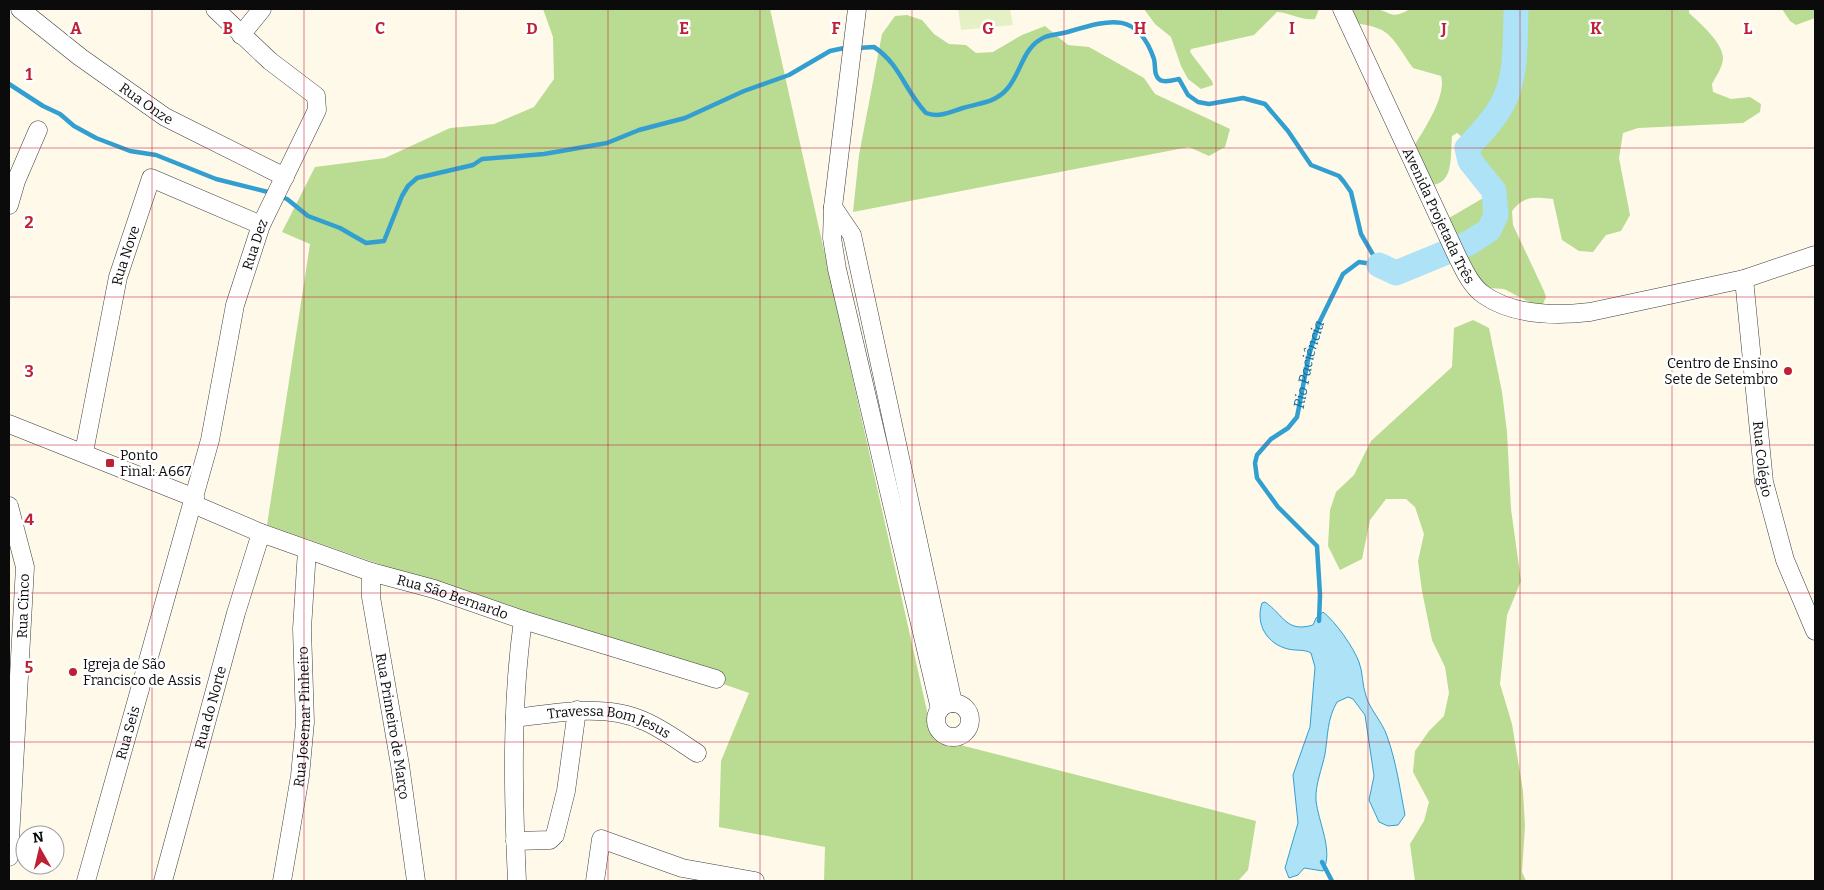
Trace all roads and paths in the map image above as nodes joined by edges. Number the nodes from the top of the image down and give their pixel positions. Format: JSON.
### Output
{"nodes":[{"id":1,"x":20,"y":9,"type":"edge"},
{"id":2,"x":214,"y":9,"type":"edge"},
{"id":3,"x":262,"y":9,"type":"edge"},
{"id":4,"x":857,"y":9,"type":"edge"},
{"id":5,"x":866,"y":9,"type":"edge"},
{"id":6,"x":1342,"y":9,"type":"edge"},
{"id":7,"x":854,"y":31,"type":"junction"},
{"id":8,"x":241,"y":35,"type":"junction"},
{"id":9,"x":38,"y":130,"type":"dead end"},
{"id":10,"x":282,"y":182,"type":"junction"},
{"id":11,"x":9,"y":204,"type":"edge"},
{"id":12,"x":262,"y":225,"type":"junction"},
{"id":13,"x":1815,"y":255,"type":"edge"},
{"id":14,"x":1744,"y":279,"type":"junction"},
{"id":15,"x":9,"y":424,"type":"edge"},
{"id":16,"x":84,"y":452,"type":"junction"},
{"id":17,"x":194,"y":501,"type":"junction"},
{"id":18,"x":9,"y":506,"type":"edge"},
{"id":19,"x":261,"y":533,"type":"junction"},
{"id":20,"x":307,"y":550,"type":"junction"},
{"id":21,"x":371,"y":572,"type":"junction"},
{"id":22,"x":523,"y":620,"type":"junction"},
{"id":23,"x":1815,"y":631,"type":"edge"},
{"id":24,"x":716,"y":680,"type":"dead end"},
{"id":25,"x":946,"y":706,"type":"dead end"},
{"id":26,"x":577,"y":710,"type":"junction"},
{"id":27,"x":515,"y":718,"type":"junction"},
{"id":28,"x":697,"y":753,"type":"dead end"},
{"id":29,"x":515,"y":841,"type":"junction"},
{"id":30,"x":9,"y":858,"type":"edge"},
{"id":31,"x":86,"y":881,"type":"edge"},
{"id":32,"x":162,"y":881,"type":"edge"},
{"id":33,"x":282,"y":881,"type":"edge"},
{"id":34,"x":416,"y":881,"type":"edge"},
{"id":35,"x":517,"y":881,"type":"edge"},
{"id":36,"x":595,"y":881,"type":"edge"},
{"id":37,"x":755,"y":881,"type":"edge"}],
"edges":[{"from":1,"to":10,"type":"street","name":"Rua Onze"},
{"from":2,"to":8,"type":"street","name":"Rua Dez"},
{"from":3,"to":8,"type":"street"},
{"from":4,"to":7,"type":"street"},
{"from":5,"to":7,"type":"street"},
{"from":6,"to":14,"type":"street","name":"Avenida Projetada Três"},
{"from":7,"to":25,"type":"street"},
{"from":8,"to":10,"type":"street","name":"Rua Dez"},
{"from":9,"to":11,"type":"street"},
{"from":10,"to":12,"type":"street","name":"Rua Dez"},
{"from":12,"to":16,"type":"street","name":"Rua Nove"},
{"from":12,"to":17,"type":"street","name":"Rua Dez"},
{"from":13,"to":14,"type":"street","name":"Avenida Projetada Três"},
{"from":14,"to":23,"type":"street","name":"Rua Colégio"},
{"from":15,"to":16,"type":"street","name":"Rua São Bernardo"},
{"from":16,"to":17,"type":"street","name":"Rua São Bernardo"},
{"from":17,"to":19,"type":"street","name":"Rua São Bernardo"},
{"from":17,"to":31,"type":"street","name":"Rua Seis"},
{"from":18,"to":30,"type":"street","name":"Rua Cinco"},
{"from":19,"to":20,"type":"street","name":"Rua São Bernardo"},
{"from":19,"to":32,"type":"street","name":"Rua do Norte"},
{"from":20,"to":21,"type":"street","name":"Rua São Bernardo"},
{"from":20,"to":33,"type":"street","name":"Rua Josemar Pinheiro"},
{"from":21,"to":22,"type":"street","name":"Rua São Bernardo"},
{"from":21,"to":34,"type":"street","name":"Rua Primeiro de Março"},
{"from":22,"to":24,"type":"street","name":"Rua São Bernardo"},
{"from":22,"to":27,"type":"street"},
{"from":26,"to":27,"type":"street","name":"Travessa Bom Jesus"},
{"from":26,"to":28,"type":"street","name":"Travessa Bom Jesus"},
{"from":26,"to":29,"type":"street"},
{"from":27,"to":29,"type":"street"},
{"from":29,"to":35,"type":"street"},
{"from":36,"to":37,"type":"street"}]}
